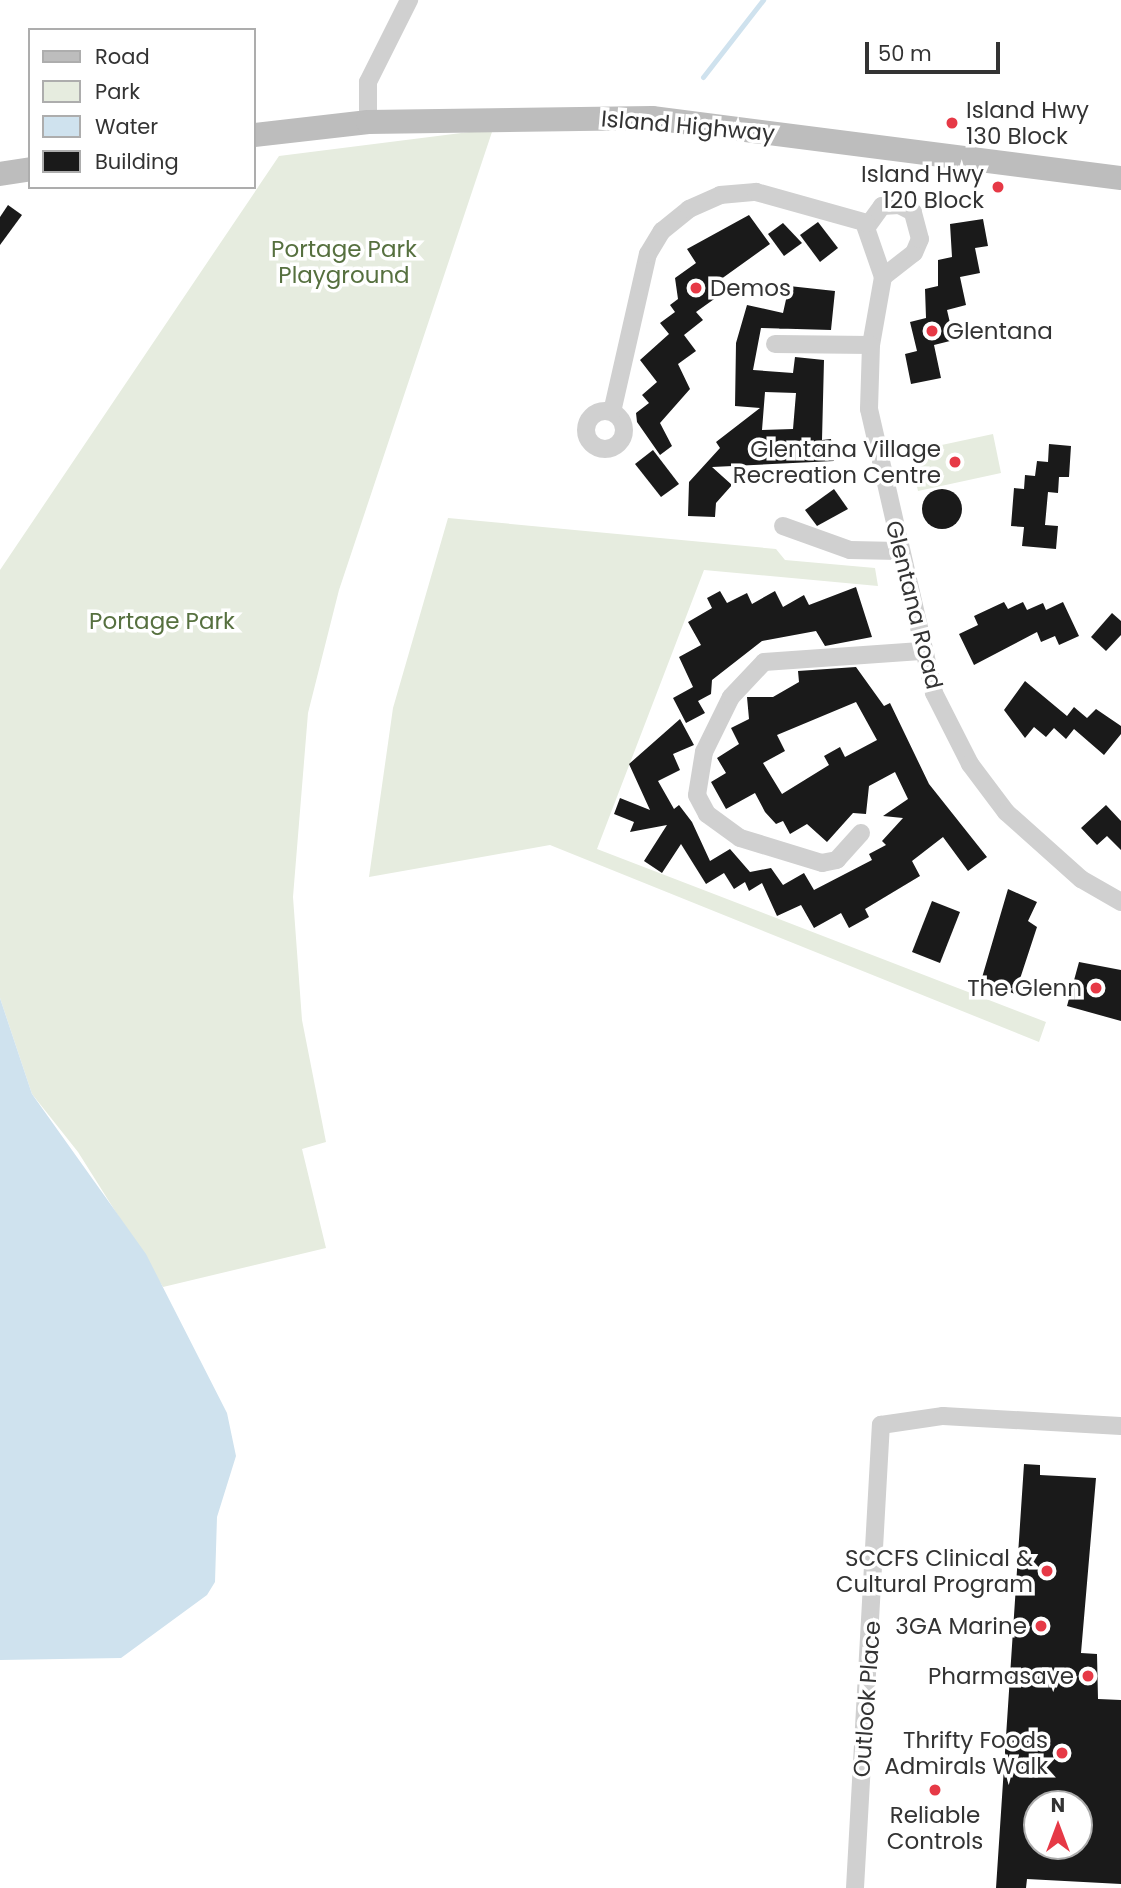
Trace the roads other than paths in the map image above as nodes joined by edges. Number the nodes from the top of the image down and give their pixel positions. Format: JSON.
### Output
{"nodes":[{"id":1,"x":409,"y":0,"type":"edge"},
{"id":2,"x":368,"y":122,"type":"junction"},
{"id":3,"x":256,"y":135,"type":"edge"},
{"id":4,"x":28,"y":169,"type":"edge"},
{"id":5,"x":0,"y":174,"type":"edge"},
{"id":6,"x":1121,"y":178,"type":"edge"},
{"id":7,"x":867,"y":223,"type":"junction"},
{"id":8,"x":883,"y":277,"type":"junction"},
{"id":9,"x":775,"y":344,"type":"dead end"},
{"id":10,"x":871,"y":345,"type":"junction"},
{"id":11,"x":612,"y":412,"type":"dead end"},
{"id":12,"x":782,"y":526,"type":"dead end"},
{"id":13,"x":899,"y":551,"type":"junction"},
{"id":14,"x":921,"y":651,"type":"junction"},
{"id":15,"x":861,"y":833,"type":"dead end"},
{"id":16,"x":1121,"y":902,"type":"edge"},
{"id":17,"x":1121,"y":1426,"type":"edge"},
{"id":18,"x":855,"y":1888,"type":"edge"}],
"edges":[{"from":1,"to":2,"type":"street"},
{"from":2,"to":3,"type":"main road","name":"Island Highway"},
{"from":2,"to":6,"type":"main road","name":"Island Highway"},
{"from":4,"to":5,"type":"main road"},
{"from":7,"to":8,"type":"street"},
{"from":7,"to":8,"type":"street"},
{"from":7,"to":11,"type":"street"},
{"from":8,"to":10,"type":"street","name":"Glentana Road"},
{"from":9,"to":10,"type":"street"},
{"from":10,"to":13,"type":"street","name":"Glentana Road"},
{"from":12,"to":13,"type":"street"},
{"from":13,"to":14,"type":"street","name":"Glentana Road"},
{"from":14,"to":15,"type":"street"},
{"from":14,"to":16,"type":"street","name":"Glentana Road"},
{"from":17,"to":18,"type":"street","name":"Outlook Place"}]}
